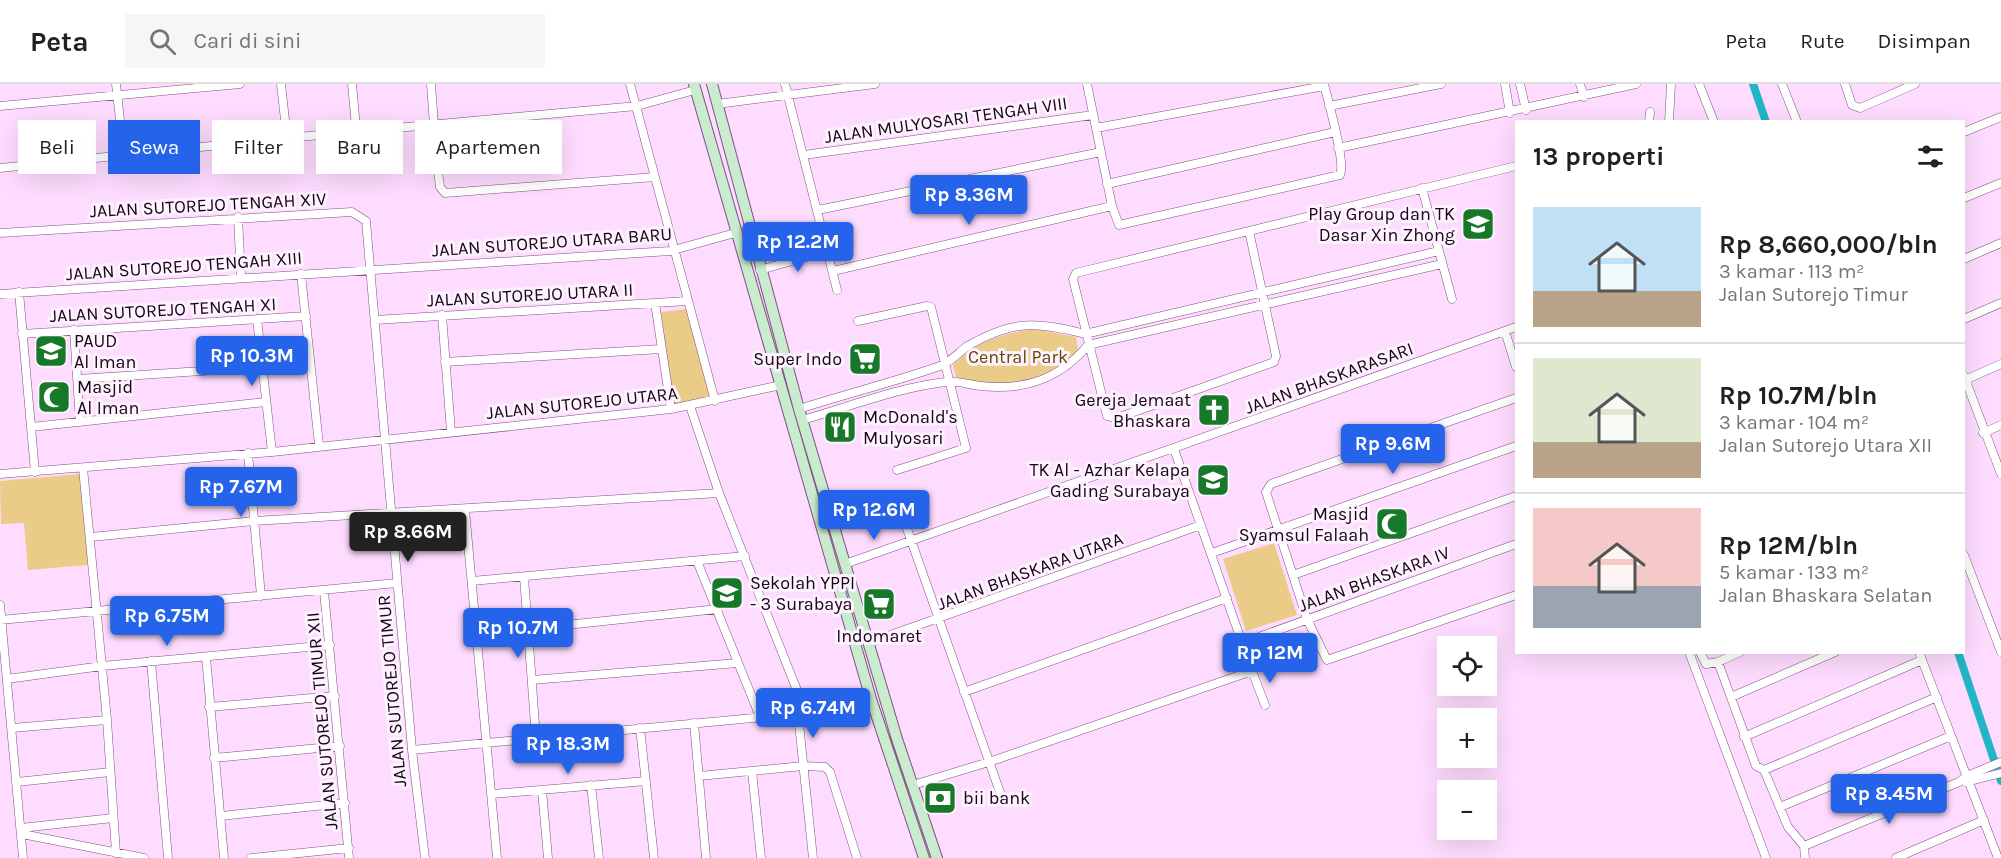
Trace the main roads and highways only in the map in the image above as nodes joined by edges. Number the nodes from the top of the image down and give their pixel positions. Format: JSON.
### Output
{"nodes":[{"id":1,"x":712,"y":84,"type":"edge"},
{"id":2,"x":694,"y":87,"type":"edge"},
{"id":3,"x":754,"y":248,"type":"junction"},
{"id":4,"x":741,"y":252,"type":"junction"},
{"id":5,"x":859,"y":613,"type":"junction"},
{"id":6,"x":847,"y":617,"type":"junction"},
{"id":7,"x":926,"y":826,"type":"junction"},
{"id":8,"x":915,"y":830,"type":"junction"},
{"id":9,"x":932,"y":844,"type":"junction"},
{"id":10,"x":922,"y":853,"type":"edge"},
{"id":11,"x":937,"y":858,"type":"edge"}],
"edges":[{"from":1,"to":3,"type":"main road"},
{"from":2,"to":4,"type":"main road"},
{"from":3,"to":4,"type":"main road"},
{"from":3,"to":5,"type":"main road"},
{"from":4,"to":6,"type":"main road"},
{"from":5,"to":6,"type":"main road"},
{"from":5,"to":7,"type":"main road"},
{"from":6,"to":8,"type":"main road"},
{"from":7,"to":8,"type":"main road"},
{"from":7,"to":9,"type":"main road"},
{"from":8,"to":10,"type":"main road"},
{"from":9,"to":10,"type":"main road"},
{"from":9,"to":11,"type":"main road"}]}
